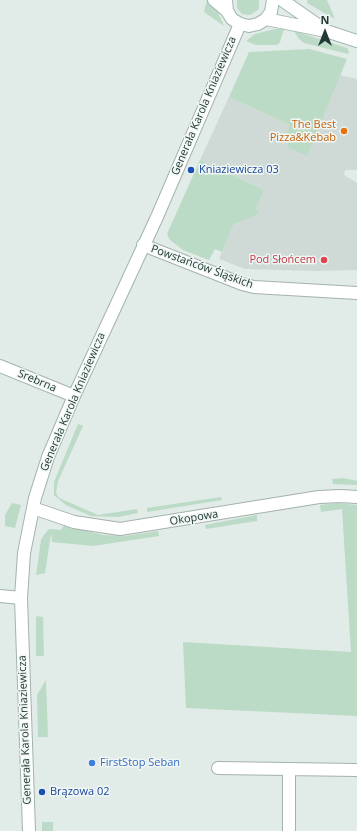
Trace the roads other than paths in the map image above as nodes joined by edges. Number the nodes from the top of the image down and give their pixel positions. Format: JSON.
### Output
{"nodes":[{"id":1,"x":214,"y":0,"type":"edge"},
{"id":2,"x":273,"y":0,"type":"edge"},
{"id":3,"x":282,"y":0,"type":"edge"},
{"id":4,"x":227,"y":6,"type":"edge"},
{"id":5,"x":266,"y":19,"type":"junction"},
{"id":6,"x":240,"y":24,"type":"junction"},
{"id":7,"x":326,"y":31,"type":"junction"},
{"id":8,"x":357,"y":42,"type":"edge"},
{"id":9,"x":143,"y":246,"type":"junction"},
{"id":10,"x":357,"y":293,"type":"edge"},
{"id":11,"x":0,"y":366,"type":"edge"},
{"id":12,"x":74,"y":396,"type":"junction"},
{"id":13,"x":357,"y":498,"type":"edge"},
{"id":14,"x":33,"y":508,"type":"junction"},
{"id":15,"x":0,"y":596,"type":"edge"},
{"id":16,"x":21,"y":598,"type":"junction"},
{"id":17,"x":218,"y":768,"type":"dead end"},
{"id":18,"x":289,"y":769,"type":"junction"},
{"id":19,"x":357,"y":770,"type":"edge"},
{"id":20,"x":29,"y":831,"type":"edge"},
{"id":21,"x":288,"y":831,"type":"edge"}],
"edges":[{"from":1,"to":4,"type":"street"},
{"from":2,"to":5,"type":"street"},
{"from":3,"to":7,"type":"street"},
{"from":4,"to":6,"type":"street"},
{"from":5,"to":6,"type":"street"},
{"from":5,"to":7,"type":"street"},
{"from":6,"to":9,"type":"street","name":"Generała Karola Kniaziewicza"},
{"from":7,"to":8,"type":"street"},
{"from":9,"to":10,"type":"street","name":"Powstańców Śląskich"},
{"from":9,"to":12,"type":"street","name":"Generała Karola Kniaziewicza"},
{"from":11,"to":12,"type":"street","name":"Srebrna"},
{"from":12,"to":14,"type":"street","name":"Generała Karola Kniaziewicza"},
{"from":13,"to":14,"type":"street","name":"Okopowa"},
{"from":14,"to":16,"type":"street","name":"Generała Karola Kniaziewicza"},
{"from":15,"to":16,"type":"street"},
{"from":16,"to":20,"type":"street","name":"Generała Karola Kniaziewicza"},
{"from":17,"to":18,"type":"street"},
{"from":18,"to":19,"type":"street"},
{"from":18,"to":21,"type":"street"}]}
